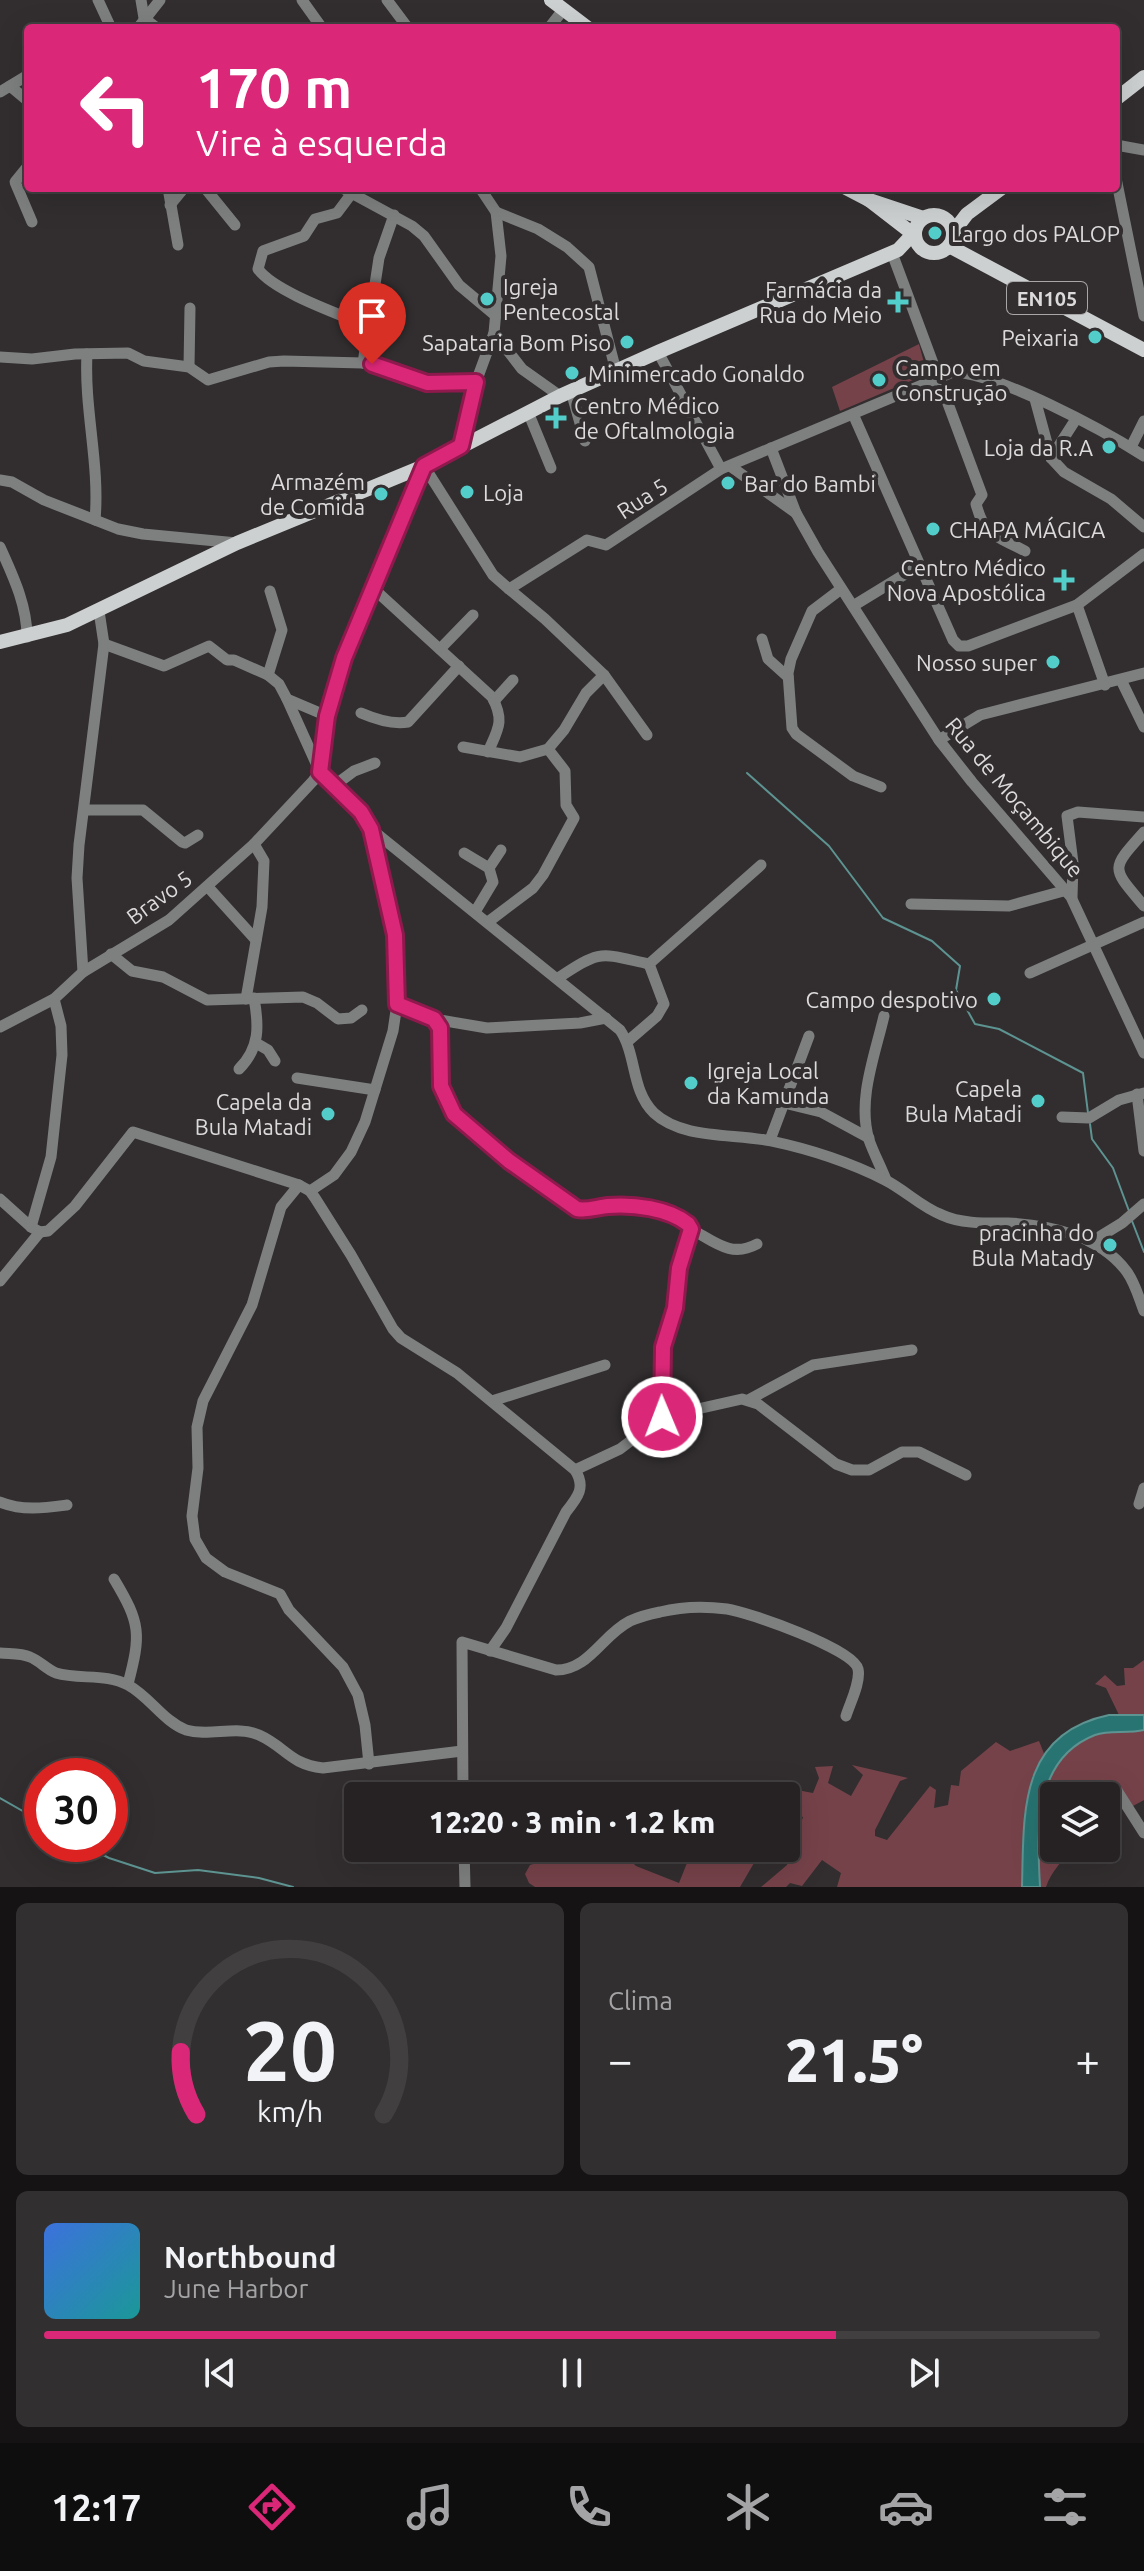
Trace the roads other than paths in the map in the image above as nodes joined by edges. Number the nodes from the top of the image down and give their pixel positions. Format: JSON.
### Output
{"nodes":[{"id":1,"x":98,"y":0,"type":"edge"},
{"id":2,"x":141,"y":0,"type":"edge"},
{"id":3,"x":160,"y":0,"type":"edge"},
{"id":4,"x":302,"y":0,"type":"edge"},
{"id":5,"x":387,"y":0,"type":"edge"},
{"id":6,"x":551,"y":0,"type":"edge"},
{"id":7,"x":563,"y":10,"type":"junction"},
{"id":8,"x":141,"y":23,"type":"edge"},
{"id":9,"x":109,"y":24,"type":"edge"},
{"id":10,"x":319,"y":24,"type":"edge"},
{"id":11,"x":405,"y":24,"type":"edge"},
{"id":12,"x":552,"y":24,"type":"edge"},
{"id":13,"x":582,"y":24,"type":"edge"},
{"id":14,"x":24,"y":77,"type":"edge"},
{"id":15,"x":1144,"y":77,"type":"edge"},
{"id":16,"x":5,"y":89,"type":"edge"},
{"id":17,"x":1120,"y":96,"type":"edge"},
{"id":18,"x":24,"y":99,"type":"edge"},
{"id":19,"x":1120,"y":146,"type":"edge"},
{"id":20,"x":1144,"y":150,"type":"edge"},
{"id":21,"x":24,"y":171,"type":"edge"},
{"id":22,"x":168,"y":192,"type":"edge"},
{"id":23,"x":181,"y":192,"type":"edge"},
{"id":24,"x":208,"y":192,"type":"edge"},
{"id":25,"x":346,"y":192,"type":"edge"},
{"id":26,"x":351,"y":192,"type":"edge"},
{"id":27,"x":483,"y":192,"type":"edge"},
{"id":28,"x":854,"y":192,"type":"edge"},
{"id":29,"x":997,"y":192,"type":"edge"},
{"id":30,"x":1119,"y":192,"type":"edge"},
{"id":31,"x":869,"y":200,"type":"junction"},
{"id":32,"x":170,"y":205,"type":"junction"},
{"id":33,"x":496,"y":212,"type":"junction"},
{"id":34,"x":967,"y":214,"type":"junction"},
{"id":35,"x":394,"y":215,"type":"junction"},
{"id":36,"x":941,"y":216,"type":"junction"},
{"id":37,"x":923,"y":218,"type":"junction"},
{"id":38,"x":32,"y":222,"type":"dead end"},
{"id":39,"x":901,"y":222,"type":"junction"},
{"id":40,"x":235,"y":225,"type":"dead end"},
{"id":41,"x":913,"y":234,"type":"junction"},
{"id":42,"x":952,"y":238,"type":"junction"},
{"id":43,"x":178,"y":245,"type":"dead end"},
{"id":44,"x":895,"y":251,"type":"junction"},
{"id":45,"x":928,"y":252,"type":"junction"},
{"id":46,"x":190,"y":308,"type":"dead end"},
{"id":47,"x":496,"y":316,"type":"junction"},
{"id":48,"x":1144,"y":316,"type":"edge"},
{"id":49,"x":370,"y":327,"type":"junction"},
{"id":50,"x":494,"y":333,"type":"junction"},
{"id":51,"x":1144,"y":339,"type":"edge"},
{"id":52,"x":1144,"y":350,"type":"edge"},
{"id":53,"x":658,"y":352,"type":"junction"},
{"id":54,"x":87,"y":354,"type":"junction"},
{"id":55,"x":0,"y":357,"type":"edge"},
{"id":56,"x":363,"y":363,"type":"junction"},
{"id":57,"x":189,"y":367,"type":"junction"},
{"id":58,"x":616,"y":371,"type":"junction"},
{"id":59,"x":939,"y":377,"type":"junction"},
{"id":60,"x":476,"y":382,"type":"junction"},
{"id":61,"x":565,"y":394,"type":"junction"},
{"id":62,"x":1035,"y":399,"type":"junction"},
{"id":63,"x":528,"y":412,"type":"junction"},
{"id":64,"x":853,"y":414,"type":"junction"},
{"id":65,"x":1076,"y":419,"type":"junction"},
{"id":66,"x":1144,"y":421,"type":"edge"},
{"id":67,"x":585,"y":441,"type":"dead end"},
{"id":68,"x":461,"y":446,"type":"junction"},
{"id":69,"x":1131,"y":447,"type":"junction"},
{"id":70,"x":771,"y":448,"type":"junction"},
{"id":71,"x":1144,"y":456,"type":"edge"},
{"id":72,"x":1051,"y":458,"type":"junction"},
{"id":73,"x":424,"y":466,"type":"junction"},
{"id":74,"x":551,"y":468,"type":"dead end"},
{"id":75,"x":725,"y":468,"type":"junction"},
{"id":76,"x":0,"y":480,"type":"edge"},
{"id":77,"x":796,"y":513,"type":"junction"},
{"id":78,"x":95,"y":520,"type":"junction"},
{"id":79,"x":1144,"y":527,"type":"edge"},
{"id":80,"x":237,"y":543,"type":"junction"},
{"id":81,"x":0,"y":547,"type":"edge"},
{"id":82,"x":1025,"y":551,"type":"dead end"},
{"id":83,"x":1144,"y":554,"type":"edge"},
{"id":84,"x":920,"y":565,"type":"junction"},
{"id":85,"x":374,"y":589,"type":"junction"},
{"id":86,"x":509,"y":589,"type":"junction"},
{"id":87,"x":841,"y":589,"type":"junction"},
{"id":88,"x":270,"y":591,"type":"dead end"},
{"id":89,"x":1077,"y":605,"type":"junction"},
{"id":90,"x":853,"y":606,"type":"junction"},
{"id":91,"x":99,"y":611,"type":"junction"},
{"id":92,"x":473,"y":615,"type":"dead end"},
{"id":93,"x":27,"y":637,"type":"junction"},
{"id":94,"x":762,"y":639,"type":"dead end"},
{"id":95,"x":0,"y":642,"type":"edge"},
{"id":96,"x":104,"y":644,"type":"junction"},
{"id":97,"x":440,"y":649,"type":"junction"},
{"id":98,"x":459,"y":666,"type":"junction"},
{"id":99,"x":1144,"y":673,"type":"edge"},
{"id":100,"x":268,"y":675,"type":"junction"},
{"id":101,"x":604,"y":675,"type":"junction"},
{"id":102,"x":788,"y":677,"type":"junction"},
{"id":103,"x":513,"y":680,"type":"dead end"},
{"id":104,"x":1121,"y":680,"type":"junction"},
{"id":105,"x":1105,"y":685,"type":"junction"},
{"id":106,"x":287,"y":699,"type":"junction"},
{"id":107,"x":494,"y":701,"type":"junction"},
{"id":108,"x":361,"y":713,"type":"dead end"},
{"id":109,"x":327,"y":716,"type":"junction"},
{"id":110,"x":1144,"y":727,"type":"edge"},
{"id":111,"x":647,"y":735,"type":"dead end"},
{"id":112,"x":939,"y":740,"type":"junction"},
{"id":113,"x":463,"y":747,"type":"dead end"},
{"id":114,"x":548,"y":749,"type":"junction"},
{"id":115,"x":488,"y":752,"type":"junction"},
{"id":116,"x":375,"y":763,"type":"dead end"},
{"id":117,"x":320,"y":772,"type":"junction"},
{"id":118,"x":335,"y":785,"type":"junction"},
{"id":119,"x":881,"y":787,"type":"dead end"},
{"id":120,"x":84,"y":810,"type":"junction"},
{"id":121,"x":1144,"y":817,"type":"edge"},
{"id":122,"x":371,"y":829,"type":"junction"},
{"id":123,"x":1144,"y":832,"type":"edge"},
{"id":124,"x":198,"y":835,"type":"dead end"},
{"id":125,"x":254,"y":844,"type":"junction"},
{"id":126,"x":501,"y":850,"type":"dead end"},
{"id":127,"x":464,"y":853,"type":"dead end"},
{"id":128,"x":761,"y":865,"type":"dead end"},
{"id":129,"x":489,"y":868,"type":"junction"},
{"id":130,"x":208,"y":887,"type":"junction"},
{"id":131,"x":1069,"y":894,"type":"junction"},
{"id":132,"x":911,"y":904,"type":"dead end"},
{"id":133,"x":1144,"y":906,"type":"edge"},
{"id":134,"x":475,"y":912,"type":"junction"},
{"id":135,"x":488,"y":922,"type":"junction"},
{"id":136,"x":1144,"y":922,"type":"edge"},
{"id":137,"x":256,"y":940,"type":"junction"},
{"id":138,"x":1094,"y":944,"type":"junction"},
{"id":139,"x":111,"y":954,"type":"junction"},
{"id":140,"x":649,"y":964,"type":"junction"},
{"id":141,"x":83,"y":972,"type":"junction"},
{"id":142,"x":1030,"y":973,"type":"dead end"},
{"id":143,"x":558,"y":978,"type":"junction"},
{"id":144,"x":54,"y":999,"type":"junction"},
{"id":145,"x":250,"y":999,"type":"junction"},
{"id":146,"x":397,"y":1004,"type":"junction"},
{"id":147,"x":362,"y":1010,"type":"dead end"},
{"id":148,"x":884,"y":1016,"type":"dead end"},
{"id":149,"x":606,"y":1018,"type":"junction"},
{"id":150,"x":434,"y":1019,"type":"junction"},
{"id":151,"x":0,"y":1027,"type":"edge"},
{"id":152,"x":809,"y":1036,"type":"dead end"},
{"id":153,"x":628,"y":1041,"type":"junction"},
{"id":154,"x":256,"y":1043,"type":"junction"},
{"id":155,"x":1144,"y":1053,"type":"edge"},
{"id":156,"x":275,"y":1061,"type":"dead end"},
{"id":157,"x":239,"y":1069,"type":"dead end"},
{"id":158,"x":297,"y":1078,"type":"dead end"},
{"id":159,"x":375,"y":1090,"type":"junction"},
{"id":160,"x":1140,"y":1093,"type":"edge"},
{"id":161,"x":784,"y":1103,"type":"junction"},
{"id":162,"x":1062,"y":1117,"type":"dead end"},
{"id":163,"x":869,"y":1138,"type":"junction"},
{"id":164,"x":770,"y":1140,"type":"junction"},
{"id":165,"x":1144,"y":1151,"type":"edge"},
{"id":166,"x":886,"y":1180,"type":"junction"},
{"id":167,"x":304,"y":1188,"type":"junction"},
{"id":168,"x":0,"y":1199,"type":"edge"},
{"id":169,"x":1144,"y":1204,"type":"edge"},
{"id":170,"x":35,"y":1229,"type":"junction"},
{"id":171,"x":691,"y":1229,"type":"junction"},
{"id":172,"x":1091,"y":1242,"type":"junction"},
{"id":173,"x":757,"y":1244,"type":"dead end"},
{"id":174,"x":0,"y":1281,"type":"edge"},
{"id":175,"x":1144,"y":1311,"type":"edge"},
{"id":176,"x":912,"y":1350,"type":"dead end"},
{"id":177,"x":605,"y":1365,"type":"dead end"},
{"id":178,"x":750,"y":1399,"type":"junction"},
{"id":179,"x":492,"y":1401,"type":"junction"},
{"id":180,"x":662,"y":1417,"type":"junction"},
{"id":181,"x":575,"y":1470,"type":"junction"},
{"id":182,"x":966,"y":1475,"type":"dead end"},
{"id":183,"x":1144,"y":1488,"type":"edge"},
{"id":184,"x":0,"y":1502,"type":"edge"},
{"id":185,"x":1139,"y":1504,"type":"dead end"},
{"id":186,"x":67,"y":1505,"type":"dead end"},
{"id":187,"x":114,"y":1579,"type":"dead end"},
{"id":188,"x":490,"y":1651,"type":"junction"},
{"id":189,"x":0,"y":1653,"type":"edge"},
{"id":190,"x":128,"y":1684,"type":"junction"},
{"id":191,"x":846,"y":1716,"type":"dead end"},
{"id":192,"x":462,"y":1751,"type":"junction"},
{"id":193,"x":369,"y":1764,"type":"junction"},
{"id":194,"x":463,"y":1782,"type":"edge"},
{"id":195,"x":1120,"y":1795,"type":"edge"},
{"id":196,"x":1144,"y":1833,"type":"edge"},
{"id":197,"x":464,"y":1862,"type":"edge"},
{"id":198,"x":465,"y":1887,"type":"edge"}],
"edges":[{"from":1,"to":9,"type":"street"},
{"from":2,"to":8,"type":"street"},
{"from":3,"to":8,"type":"street"},
{"from":4,"to":10,"type":"street"},
{"from":5,"to":11,"type":"street"},
{"from":6,"to":7,"type":"main road"},
{"from":7,"to":12,"type":"street"},
{"from":7,"to":13,"type":"main road"},
{"from":14,"to":16,"type":"street"},
{"from":15,"to":17,"type":"main road"},
{"from":16,"to":18,"type":"street"},
{"from":19,"to":20,"type":"street"},
{"from":21,"to":38,"type":"street"},
{"from":22,"to":32,"type":"street"},
{"from":23,"to":32,"type":"street"},
{"from":24,"to":40,"type":"street"},
{"from":25,"to":49,"type":"street"},
{"from":26,"to":35,"type":"street"},
{"from":27,"to":33,"type":"street"},
{"from":28,"to":31,"type":"main road"},
{"from":29,"to":34,"type":"main road"},
{"from":30,"to":48,"type":"street"},
{"from":31,"to":37,"type":"main road"},
{"from":31,"to":39,"type":"main road"},
{"from":32,"to":43,"type":"street"},
{"from":33,"to":47,"type":"street"},
{"from":33,"to":58,"type":"street"},
{"from":34,"to":36,"type":"main road"},
{"from":34,"to":42,"type":"main road"},
{"from":35,"to":47,"type":"street"},
{"from":35,"to":49,"type":"street"},
{"from":36,"to":37,"type":"main road"},
{"from":36,"to":42,"type":"main road","number":"EN105"},
{"from":37,"to":41,"type":"main road"},
{"from":39,"to":41,"type":"main road"},
{"from":39,"to":44,"type":"main road"},
{"from":41,"to":44,"type":"main road"},
{"from":41,"to":45,"type":"main road"},
{"from":42,"to":45,"type":"main road"},
{"from":42,"to":51,"type":"main road","number":"EN105"},
{"from":42,"to":52,"type":"main road","number":"EN105"},
{"from":44,"to":45,"type":"main road"},
{"from":44,"to":53,"type":"main road"},
{"from":44,"to":59,"type":"street"},
{"from":46,"to":57,"type":"street"},
{"from":47,"to":50,"type":"street"},
{"from":49,"to":56,"type":"street"},
{"from":50,"to":60,"type":"street"},
{"from":50,"to":61,"type":"street"},
{"from":53,"to":58,"type":"main road"},
{"from":53,"to":75,"type":"street"},
{"from":54,"to":55,"type":"street"},
{"from":54,"to":57,"type":"street"},
{"from":54,"to":78,"type":"street"},
{"from":56,"to":57,"type":"street"},
{"from":56,"to":60,"type":"street"},
{"from":58,"to":61,"type":"main road"},
{"from":59,"to":62,"type":"street","name":"Rua 5"},
{"from":59,"to":64,"type":"street","name":"Rua 5"},
{"from":59,"to":82,"type":"street"},
{"from":60,"to":68,"type":"street"},
{"from":61,"to":63,"type":"main road"},
{"from":61,"to":67,"type":"street"},
{"from":62,"to":65,"type":"street","name":"Rua 5"},
{"from":62,"to":72,"type":"street"},
{"from":63,"to":68,"type":"main road"},
{"from":63,"to":74,"type":"street"},
{"from":64,"to":70,"type":"street","name":"Rua 5"},
{"from":64,"to":84,"type":"street"},
{"from":65,"to":69,"type":"street","name":"Rua 5"},
{"from":65,"to":72,"type":"street"},
{"from":66,"to":69,"type":"street"},
{"from":68,"to":73,"type":"main road"},
{"from":69,"to":71,"type":"street","name":"Rua 5"},
{"from":70,"to":75,"type":"street","name":"Rua 5"},
{"from":70,"to":77,"type":"street","name":"Rua de Moçambique"},
{"from":72,"to":79,"type":"street"},
{"from":73,"to":80,"type":"main road"},
{"from":73,"to":85,"type":"street"},
{"from":73,"to":86,"type":"street"},
{"from":75,"to":77,"type":"street"},
{"from":75,"to":86,"type":"street","name":"Rua 5"},
{"from":76,"to":78,"type":"street"},
{"from":77,"to":87,"type":"street","name":"Rua de Moçambique"},
{"from":78,"to":80,"type":"street"},
{"from":80,"to":91,"type":"main road"},
{"from":81,"to":93,"type":"street"},
{"from":83,"to":89,"type":"street"},
{"from":84,"to":89,"type":"street"},
{"from":84,"to":90,"type":"street"},
{"from":85,"to":97,"type":"street"},
{"from":85,"to":109,"type":"street"},
{"from":86,"to":101,"type":"street"},
{"from":87,"to":90,"type":"street","name":"Rua de Moçambique"},
{"from":87,"to":102,"type":"street"},
{"from":88,"to":100,"type":"street"},
{"from":89,"to":105,"type":"street"},
{"from":90,"to":112,"type":"street","name":"Rua de Moçambique"},
{"from":91,"to":93,"type":"main road"},
{"from":91,"to":96,"type":"street"},
{"from":92,"to":97,"type":"street"},
{"from":93,"to":95,"type":"main road"},
{"from":94,"to":102,"type":"street"},
{"from":96,"to":100,"type":"street"},
{"from":96,"to":120,"type":"street"},
{"from":97,"to":98,"type":"street"},
{"from":98,"to":107,"type":"street"},
{"from":98,"to":108,"type":"street"},
{"from":99,"to":104,"type":"street"},
{"from":100,"to":106,"type":"street"},
{"from":101,"to":111,"type":"street"},
{"from":101,"to":114,"type":"street"},
{"from":102,"to":119,"type":"street"},
{"from":103,"to":107,"type":"street"},
{"from":104,"to":105,"type":"street"},
{"from":104,"to":110,"type":"street"},
{"from":105,"to":112,"type":"street"},
{"from":106,"to":109,"type":"street"},
{"from":106,"to":117,"type":"street"},
{"from":107,"to":115,"type":"street"},
{"from":109,"to":117,"type":"street"},
{"from":112,"to":131,"type":"street","name":"Rua de Moçambique"},
{"from":113,"to":115,"type":"street"},
{"from":114,"to":115,"type":"street"},
{"from":114,"to":135,"type":"street"},
{"from":116,"to":118,"type":"street"},
{"from":117,"to":118,"type":"street"},
{"from":117,"to":125,"type":"street","name":"Bravo 5"},
{"from":118,"to":122,"type":"street"},
{"from":120,"to":124,"type":"street"},
{"from":120,"to":141,"type":"street"},
{"from":121,"to":131,"type":"street"},
{"from":122,"to":134,"type":"street"},
{"from":122,"to":146,"type":"street"},
{"from":123,"to":133,"type":"street"},
{"from":125,"to":130,"type":"street","name":"Bravo 5"},
{"from":125,"to":137,"type":"street"},
{"from":126,"to":129,"type":"street"},
{"from":127,"to":129,"type":"street"},
{"from":128,"to":140,"type":"street"},
{"from":129,"to":134,"type":"street"},
{"from":130,"to":137,"type":"street"},
{"from":130,"to":139,"type":"street","name":"Bravo 5"},
{"from":131,"to":132,"type":"street"},
{"from":131,"to":138,"type":"street","name":"Rua de Moçambique"},
{"from":134,"to":135,"type":"street"},
{"from":135,"to":143,"type":"street"},
{"from":136,"to":138,"type":"street"},
{"from":137,"to":145,"type":"street"},
{"from":138,"to":142,"type":"street"},
{"from":138,"to":155,"type":"street","name":"Rua de Moçambique"},
{"from":139,"to":141,"type":"street","name":"Bravo 5"},
{"from":139,"to":145,"type":"street"},
{"from":140,"to":143,"type":"street"},
{"from":140,"to":153,"type":"street"},
{"from":141,"to":144,"type":"street","name":"Bravo 5"},
{"from":143,"to":149,"type":"street"},
{"from":144,"to":151,"type":"street","name":"Bravo 5"},
{"from":144,"to":170,"type":"street"},
{"from":145,"to":147,"type":"street"},
{"from":145,"to":154,"type":"street"},
{"from":146,"to":150,"type":"street"},
{"from":146,"to":159,"type":"street"},
{"from":148,"to":163,"type":"street"},
{"from":149,"to":150,"type":"street"},
{"from":149,"to":153,"type":"street"},
{"from":150,"to":171,"type":"street"},
{"from":152,"to":161,"type":"street"},
{"from":153,"to":164,"type":"street"},
{"from":154,"to":156,"type":"street"},
{"from":154,"to":157,"type":"street"},
{"from":158,"to":159,"type":"street"},
{"from":159,"to":167,"type":"street"},
{"from":160,"to":162,"type":"street"},
{"from":160,"to":165,"type":"street"},
{"from":161,"to":163,"type":"street"},
{"from":161,"to":164,"type":"street"},
{"from":163,"to":166,"type":"street"},
{"from":164,"to":166,"type":"street"},
{"from":166,"to":172,"type":"street"},
{"from":167,"to":170,"type":"street"},
{"from":167,"to":179,"type":"street"},
{"from":167,"to":193,"type":"street"},
{"from":168,"to":170,"type":"street"},
{"from":169,"to":172,"type":"street"},
{"from":170,"to":174,"type":"street"},
{"from":171,"to":173,"type":"street"},
{"from":171,"to":180,"type":"street"},
{"from":172,"to":175,"type":"street"},
{"from":176,"to":178,"type":"street"},
{"from":177,"to":179,"type":"street"},
{"from":178,"to":180,"type":"street"},
{"from":178,"to":182,"type":"street"},
{"from":179,"to":181,"type":"street"},
{"from":180,"to":181,"type":"street"},
{"from":181,"to":188,"type":"street"},
{"from":183,"to":185,"type":"street"},
{"from":184,"to":186,"type":"street"},
{"from":187,"to":190,"type":"street"},
{"from":188,"to":191,"type":"street"},
{"from":188,"to":192,"type":"street"},
{"from":189,"to":190,"type":"street"},
{"from":190,"to":193,"type":"street"},
{"from":192,"to":193,"type":"street"},
{"from":192,"to":194,"type":"street"},
{"from":195,"to":196,"type":"street"},
{"from":197,"to":198,"type":"street"}]}
